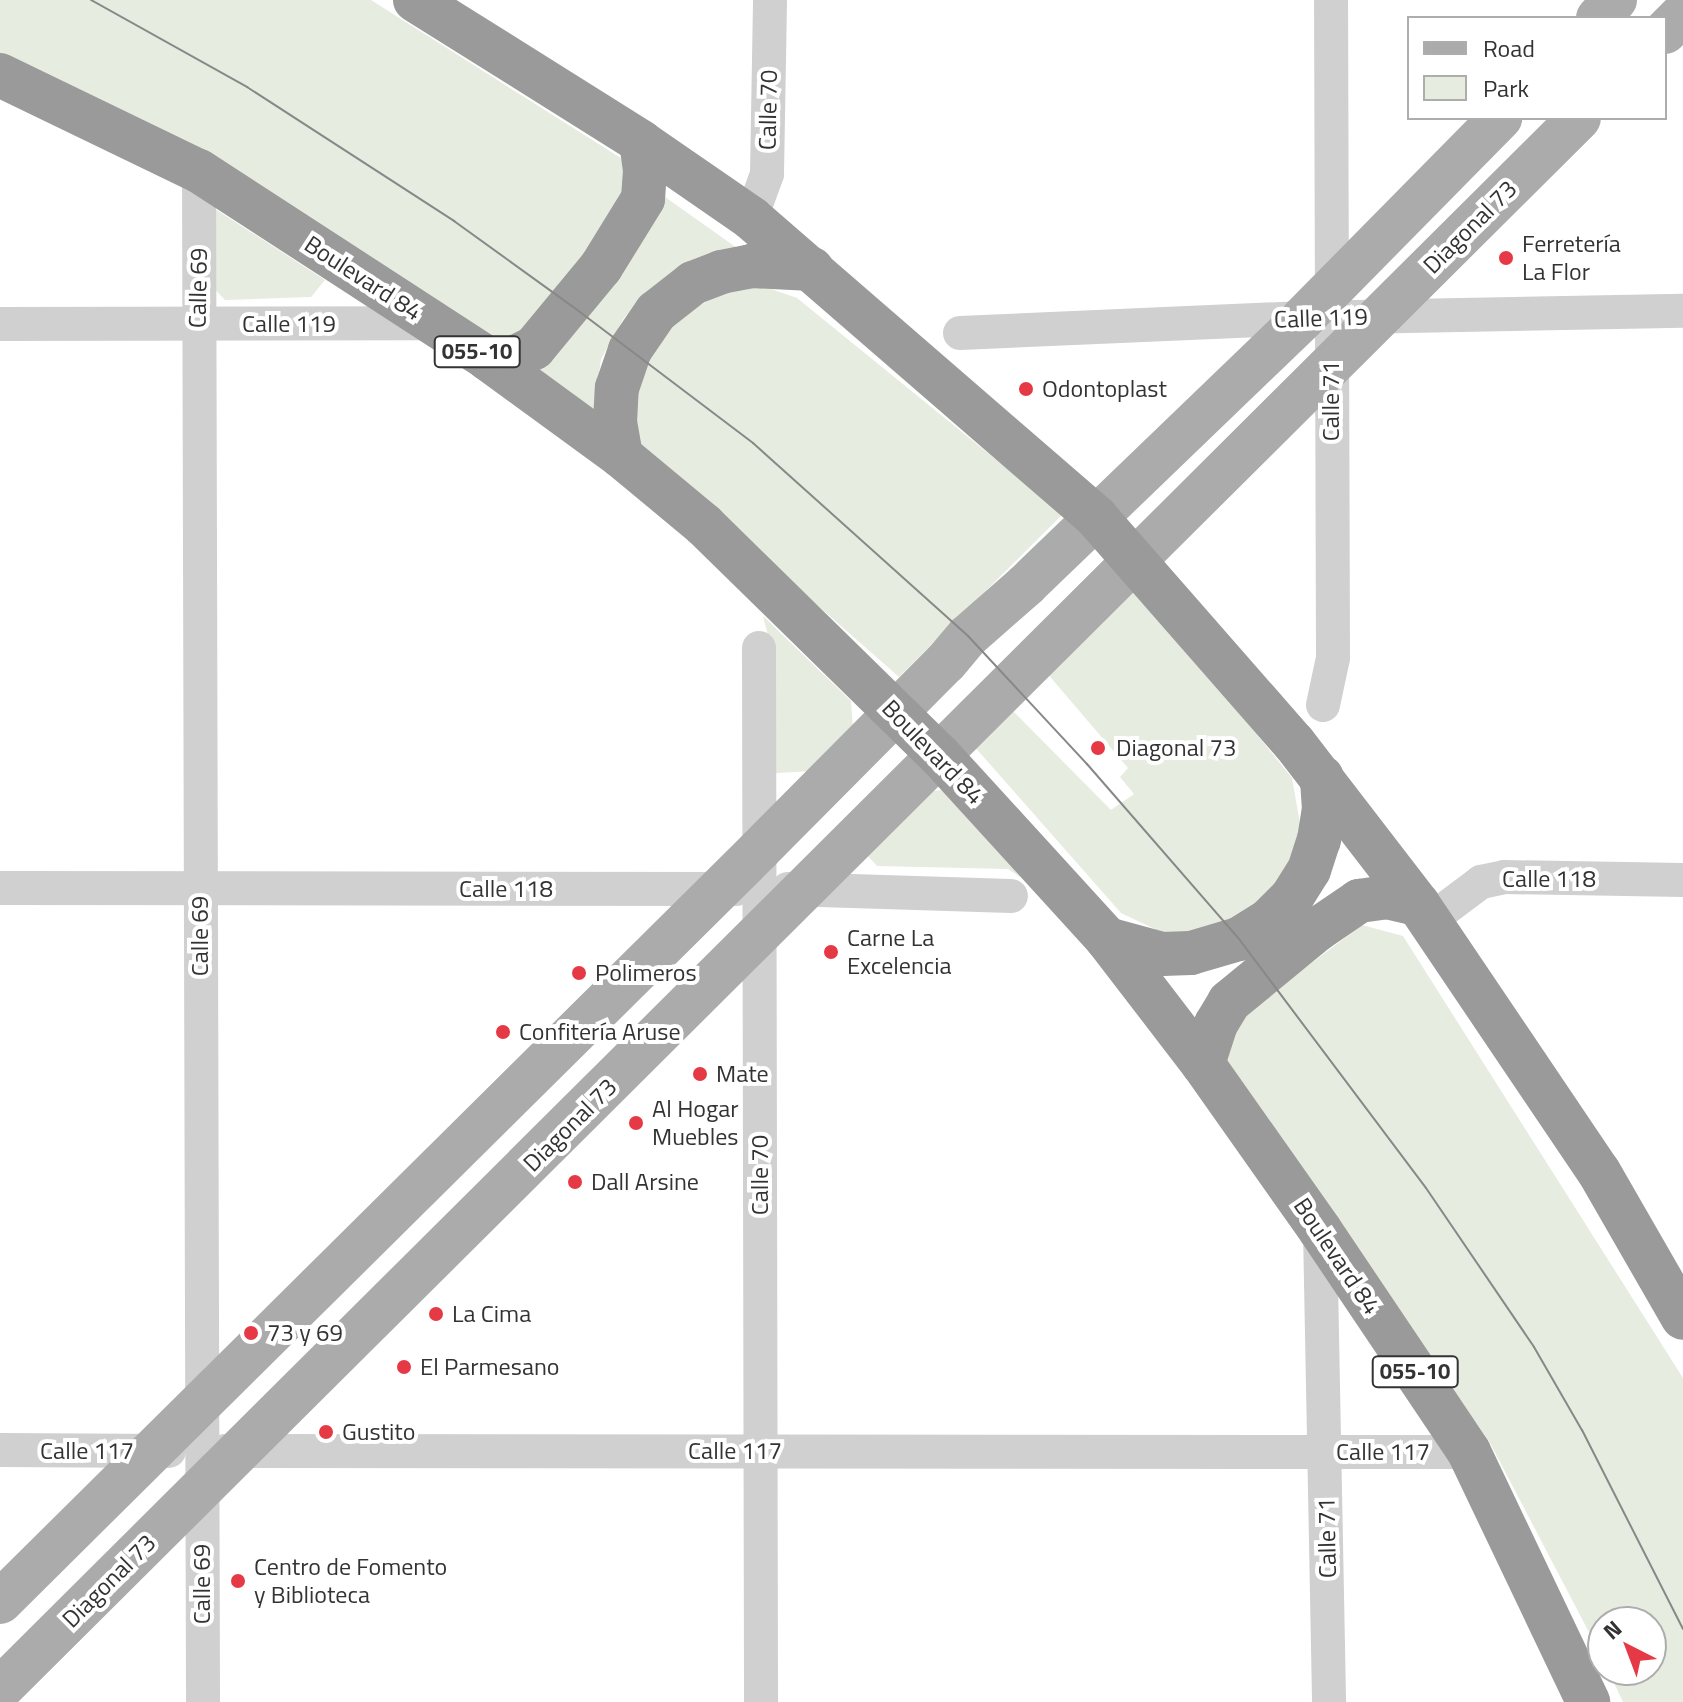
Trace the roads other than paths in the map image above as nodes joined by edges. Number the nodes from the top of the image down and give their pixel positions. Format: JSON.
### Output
{"nodes":[{"id":1,"x":415,"y":0,"type":"edge"},
{"id":2,"x":770,"y":0,"type":"edge"},
{"id":3,"x":1331,"y":0,"type":"edge"},
{"id":4,"x":1615,"y":0,"type":"edge"},
{"id":5,"x":1683,"y":14,"type":"edge"},
{"id":6,"x":1600,"y":16,"type":"edge"},
{"id":7,"x":1667,"y":30,"type":"edge"},
{"id":8,"x":0,"y":75,"type":"edge"},
{"id":9,"x":1498,"y":120,"type":"edge"},
{"id":10,"x":1577,"y":120,"type":"edge"},
{"id":11,"x":641,"y":142,"type":"junction"},
{"id":12,"x":199,"y":171,"type":"junction"},
{"id":13,"x":751,"y":218,"type":"junction"},
{"id":14,"x":812,"y":269,"type":"junction"},
{"id":15,"x":1322,"y":308,"type":"junction"},
{"id":16,"x":1683,"y":311,"type":"edge"},
{"id":17,"x":1381,"y":316,"type":"junction"},
{"id":18,"x":433,"y":323,"type":"junction"},
{"id":19,"x":0,"y":324,"type":"edge"},
{"id":20,"x":197,"y":324,"type":"junction"},
{"id":21,"x":960,"y":333,"type":"dead end"},
{"id":22,"x":488,"y":359,"type":"junction"},
{"id":23,"x":1331,"y":365,"type":"junction"},
{"id":24,"x":621,"y":456,"type":"junction"},
{"id":25,"x":1096,"y":517,"type":"junction"},
{"id":26,"x":1137,"y":560,"type":"junction"},
{"id":27,"x":759,"y":648,"type":"dead end"},
{"id":28,"x":1323,"y":705,"type":"dead end"},
{"id":29,"x":896,"y":712,"type":"junction"},
{"id":30,"x":940,"y":756,"type":"junction"},
{"id":31,"x":1322,"y":777,"type":"junction"},
{"id":32,"x":746,"y":876,"type":"junction"},
{"id":33,"x":1683,"y":880,"type":"edge"},
{"id":34,"x":0,"y":888,"type":"edge"},
{"id":35,"x":199,"y":888,"type":"junction"},
{"id":36,"x":807,"y":889,"type":"junction"},
{"id":37,"x":1011,"y":896,"type":"dead end"},
{"id":38,"x":1424,"y":913,"type":"junction"},
{"id":39,"x":759,"y":937,"type":"junction"},
{"id":40,"x":1107,"y":939,"type":"junction"},
{"id":41,"x":1203,"y":1064,"type":"junction"},
{"id":42,"x":1320,"y":1230,"type":"junction"},
{"id":43,"x":1683,"y":1318,"type":"edge"},
{"id":44,"x":202,"y":1401,"type":"junction"},
{"id":45,"x":0,"y":1450,"type":"edge"},
{"id":46,"x":152,"y":1451,"type":"junction"},
{"id":47,"x":761,"y":1451,"type":"junction"},
{"id":48,"x":1326,"y":1452,"type":"junction"},
{"id":49,"x":1469,"y":1452,"type":"junction"},
{"id":50,"x":215,"y":1464,"type":"junction"},
{"id":51,"x":0,"y":1602,"type":"edge"},
{"id":52,"x":0,"y":1689,"type":"edge"},
{"id":53,"x":203,"y":1702,"type":"edge"},
{"id":54,"x":761,"y":1702,"type":"edge"},
{"id":55,"x":1329,"y":1702,"type":"edge"},
{"id":56,"x":1588,"y":1702,"type":"edge"}],
"edges":[{"from":1,"to":11,"type":"highway"},
{"from":2,"to":13,"type":"street","name":"Calle 70"},
{"from":3,"to":15,"type":"street","name":"Calle 71"},
{"from":4,"to":6,"type":"main road"},
{"from":5,"to":7,"type":"main road"},
{"from":8,"to":12,"type":"highway","name":"Boulevard 84","number":"055-10"},
{"from":9,"to":15,"type":"main road"},
{"from":10,"to":17,"type":"main road","name":"Diagonal 73"},
{"from":11,"to":13,"type":"highway"},
{"from":11,"to":22,"type":"highway"},
{"from":12,"to":18,"type":"highway","name":"Boulevard 84","number":"055-10"},
{"from":12,"to":20,"type":"street","name":"Calle 69"},
{"from":13,"to":14,"type":"highway"},
{"from":14,"to":24,"type":"highway"},
{"from":14,"to":25,"type":"highway"},
{"from":15,"to":17,"type":"street","name":"Calle 119"},
{"from":15,"to":21,"type":"street","name":"Calle 119"},
{"from":15,"to":23,"type":"street","name":"Calle 71"},
{"from":15,"to":25,"type":"main road"},
{"from":16,"to":17,"type":"street","name":"Calle 119"},
{"from":17,"to":23,"type":"main road","name":"Diagonal 73"},
{"from":18,"to":20,"type":"street","name":"Calle 119"},
{"from":18,"to":22,"type":"highway","name":"Boulevard 84","number":"055-10"},
{"from":19,"to":20,"type":"street","name":"Calle 119"},
{"from":20,"to":35,"type":"street","name":"Calle 69"},
{"from":22,"to":24,"type":"highway","name":"Boulevard 84","number":"055-10"},
{"from":23,"to":26,"type":"main road","name":"Diagonal 73"},
{"from":23,"to":28,"type":"street","name":"Calle 71"},
{"from":24,"to":29,"type":"highway","name":"Boulevard 84","number":"055-10"},
{"from":25,"to":26,"type":"highway"},
{"from":25,"to":29,"type":"main road"},
{"from":26,"to":30,"type":"main road","name":"Diagonal 73"},
{"from":26,"to":31,"type":"highway"},
{"from":27,"to":32,"type":"street","name":"Calle 70"},
{"from":29,"to":30,"type":"highway","name":"Boulevard 84","number":"055-10"},
{"from":29,"to":32,"type":"main road"},
{"from":30,"to":36,"type":"main road","name":"Diagonal 73"},
{"from":30,"to":40,"type":"highway","name":"Boulevard 84","number":"055-10"},
{"from":31,"to":38,"type":"highway"},
{"from":31,"to":40,"type":"highway"},
{"from":32,"to":35,"type":"street","name":"Calle 118"},
{"from":32,"to":36,"type":"street","name":"Calle 118"},
{"from":32,"to":39,"type":"street","name":"Calle 70"},
{"from":32,"to":44,"type":"main road"},
{"from":33,"to":38,"type":"street","name":"Calle 118"},
{"from":34,"to":35,"type":"street","name":"Calle 118"},
{"from":35,"to":44,"type":"street","name":"Calle 69"},
{"from":36,"to":37,"type":"street","name":"Calle 118"},
{"from":36,"to":39,"type":"main road","name":"Diagonal 73"},
{"from":38,"to":41,"type":"highway"},
{"from":38,"to":43,"type":"highway"},
{"from":39,"to":47,"type":"street","name":"Calle 70"},
{"from":39,"to":50,"type":"main road","name":"Diagonal 73"},
{"from":40,"to":41,"type":"highway","name":"Boulevard 84","number":"055-10"},
{"from":41,"to":42,"type":"highway","name":"Boulevard 84","number":"055-10"},
{"from":42,"to":48,"type":"street","name":"Calle 71"},
{"from":42,"to":49,"type":"highway","name":"Boulevard 84","number":"055-10"},
{"from":44,"to":46,"type":"main road"},
{"from":44,"to":50,"type":"street","name":"Calle 69"},
{"from":45,"to":46,"type":"street","name":"Calle 117"},
{"from":46,"to":50,"type":"street","name":"Calle 117"},
{"from":46,"to":51,"type":"main road"},
{"from":47,"to":48,"type":"street","name":"Calle 117"},
{"from":47,"to":50,"type":"street","name":"Calle 117"},
{"from":47,"to":54,"type":"street","name":"Calle 70"},
{"from":48,"to":49,"type":"street","name":"Calle 117"},
{"from":48,"to":55,"type":"street","name":"Calle 71"},
{"from":49,"to":56,"type":"highway","name":"Boulevard 84","number":"055-10"},
{"from":50,"to":52,"type":"main road","name":"Diagonal 73"},
{"from":50,"to":53,"type":"street","name":"Calle 69"}]}
